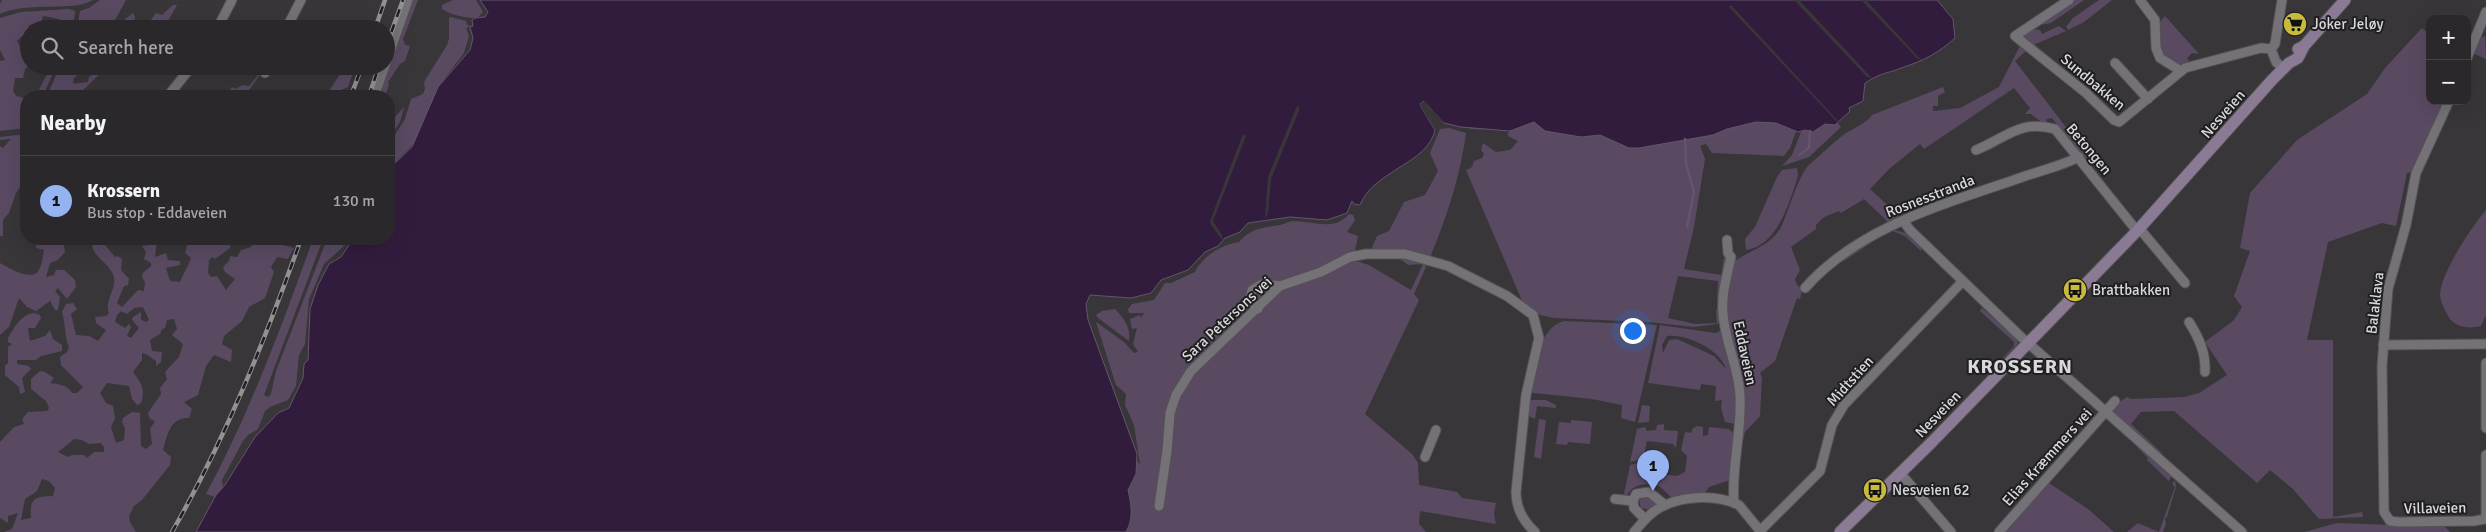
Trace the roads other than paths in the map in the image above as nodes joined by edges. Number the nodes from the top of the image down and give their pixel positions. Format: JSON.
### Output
{"nodes":[{"id":1,"x":232,"y":0,"type":"edge"},
{"id":2,"x":301,"y":0,"type":"edge"},
{"id":3,"x":408,"y":0,"type":"edge"},
{"id":4,"x":2069,"y":0,"type":"edge"},
{"id":5,"x":2140,"y":0,"type":"edge"},
{"id":6,"x":2282,"y":0,"type":"edge"},
{"id":7,"x":2345,"y":0,"type":"edge"},
{"id":8,"x":2486,"y":12,"type":"edge"},
{"id":9,"x":222,"y":20,"type":"edge"},
{"id":10,"x":291,"y":20,"type":"edge"},
{"id":11,"x":2482,"y":32,"type":"edge"},
{"id":12,"x":395,"y":38,"type":"edge"},
{"id":13,"x":2271,"y":49,"type":"junction"},
{"id":14,"x":2471,"y":51,"type":"edge"},
{"id":15,"x":2115,"y":62,"type":"dead end"},
{"id":16,"x":2286,"y":66,"type":"junction"},
{"id":17,"x":2181,"y":71,"type":"junction"},
{"id":18,"x":185,"y":75,"type":"edge"},
{"id":19,"x":382,"y":75,"type":"edge"},
{"id":20,"x":173,"y":90,"type":"edge"},
{"id":21,"x":376,"y":90,"type":"edge"},
{"id":22,"x":2148,"y":99,"type":"junction"},
{"id":23,"x":2447,"y":105,"type":"edge"},
{"id":24,"x":1976,"y":150,"type":"dead end"},
{"id":25,"x":2079,"y":157,"type":"junction"},
{"id":26,"x":1904,"y":222,"type":"junction"},
{"id":27,"x":2138,"y":229,"type":"junction"},
{"id":28,"x":1727,"y":240,"type":"dead end"},
{"id":29,"x":1962,"y":282,"type":"junction"},
{"id":30,"x":2185,"y":283,"type":"dead end"},
{"id":31,"x":1280,"y":286,"type":"junction"},
{"id":32,"x":1806,"y":288,"type":"dead end"},
{"id":33,"x":1258,"y":309,"type":"junction"},
{"id":34,"x":2189,"y":322,"type":"dead end"},
{"id":35,"x":2029,"y":342,"type":"junction"},
{"id":36,"x":2486,"y":344,"type":"edge"},
{"id":37,"x":2383,"y":345,"type":"junction"},
{"id":38,"x":2486,"y":363,"type":"edge"},
{"id":39,"x":2205,"y":372,"type":"dead end"},
{"id":40,"x":2115,"y":401,"type":"dead end"},
{"id":41,"x":2106,"y":412,"type":"junction"},
{"id":42,"x":2486,"y":428,"type":"edge"},
{"id":43,"x":1436,"y":430,"type":"dead end"},
{"id":44,"x":2486,"y":455,"type":"edge"},
{"id":45,"x":1425,"y":457,"type":"dead end"},
{"id":46,"x":1901,"y":474,"type":"junction"},
{"id":47,"x":1615,"y":499,"type":"dead end"},
{"id":48,"x":1633,"y":501,"type":"junction"},
{"id":49,"x":1734,"y":503,"type":"junction"},
{"id":50,"x":1665,"y":505,"type":"junction"},
{"id":51,"x":1159,"y":506,"type":"dead end"},
{"id":52,"x":2386,"y":518,"type":"joint"},
{"id":53,"x":1645,"y":519,"type":"junction"},
{"id":54,"x":2486,"y":519,"type":"edge"},
{"id":55,"x":1535,"y":532,"type":"edge"},
{"id":56,"x":1634,"y":532,"type":"edge"},
{"id":57,"x":1760,"y":532,"type":"edge"},
{"id":58,"x":1840,"y":532,"type":"edge"},
{"id":59,"x":1951,"y":532,"type":"edge"},
{"id":60,"x":1999,"y":532,"type":"edge"},
{"id":61,"x":2242,"y":532,"type":"edge"}],
"edges":[{"from":1,"to":9,"type":"street"},
{"from":2,"to":10,"type":"street"},
{"from":3,"to":12,"type":"street"},
{"from":4,"to":22,"type":"street","name":"Sundbakken"},
{"from":5,"to":17,"type":"street"},
{"from":6,"to":13,"type":"street"},
{"from":7,"to":16,"type":"main road","name":"Nesveien"},
{"from":8,"to":11,"type":"street"},
{"from":11,"to":14,"type":"street"},
{"from":13,"to":16,"type":"street"},
{"from":13,"to":17,"type":"street","name":"Sundbakken"},
{"from":15,"to":22,"type":"street"},
{"from":16,"to":27,"type":"main road","name":"Nesveien"},
{"from":17,"to":22,"type":"street","name":"Sundbakken"},
{"from":18,"to":20,"type":"street"},
{"from":19,"to":21,"type":"street"},
{"from":23,"to":37,"type":"street","name":"Balaklava"},
{"from":24,"to":25,"type":"street","name":"Betongen"},
{"from":25,"to":26,"type":"street","name":"Rosnesstranda"},
{"from":25,"to":27,"type":"street","name":"Betongen"},
{"from":26,"to":29,"type":"street"},
{"from":26,"to":32,"type":"street","name":"Rosnesstranda"},
{"from":27,"to":30,"type":"street"},
{"from":27,"to":35,"type":"main road","name":"Nesveien"},
{"from":28,"to":49,"type":"street","name":"Eddaveien"},
{"from":29,"to":35,"type":"street"},
{"from":29,"to":57,"type":"street","name":"Midtstien"},
{"from":31,"to":33,"type":"street","name":"Sara Petersons vei"},
{"from":31,"to":33,"type":"street"},
{"from":31,"to":55,"type":"street","name":"Sara Petersons vei"},
{"from":33,"to":51,"type":"street","name":"Sara Petersons vei"},
{"from":34,"to":39,"type":"street"},
{"from":35,"to":41,"type":"street"},
{"from":35,"to":46,"type":"main road","name":"Nesveien"},
{"from":36,"to":37,"type":"street"},
{"from":37,"to":52,"type":"street","name":"Balaklava"},
{"from":38,"to":42,"type":"street"},
{"from":40,"to":41,"type":"street","name":"Elias Kræmmers vei"},
{"from":41,"to":60,"type":"street","name":"Elias Kræmmers vei"},
{"from":41,"to":61,"type":"street"},
{"from":43,"to":45,"type":"street"},
{"from":44,"to":54,"type":"street"},
{"from":46,"to":58,"type":"main road","name":"Nesveien"},
{"from":46,"to":59,"type":"street"},
{"from":47,"to":48,"type":"street"},
{"from":48,"to":50,"type":"street"},
{"from":48,"to":53,"type":"street"},
{"from":49,"to":50,"type":"street"},
{"from":49,"to":57,"type":"street"},
{"from":50,"to":53,"type":"street"},
{"from":52,"to":54,"type":"street","name":"Villaveien"},
{"from":53,"to":56,"type":"street"}]}
